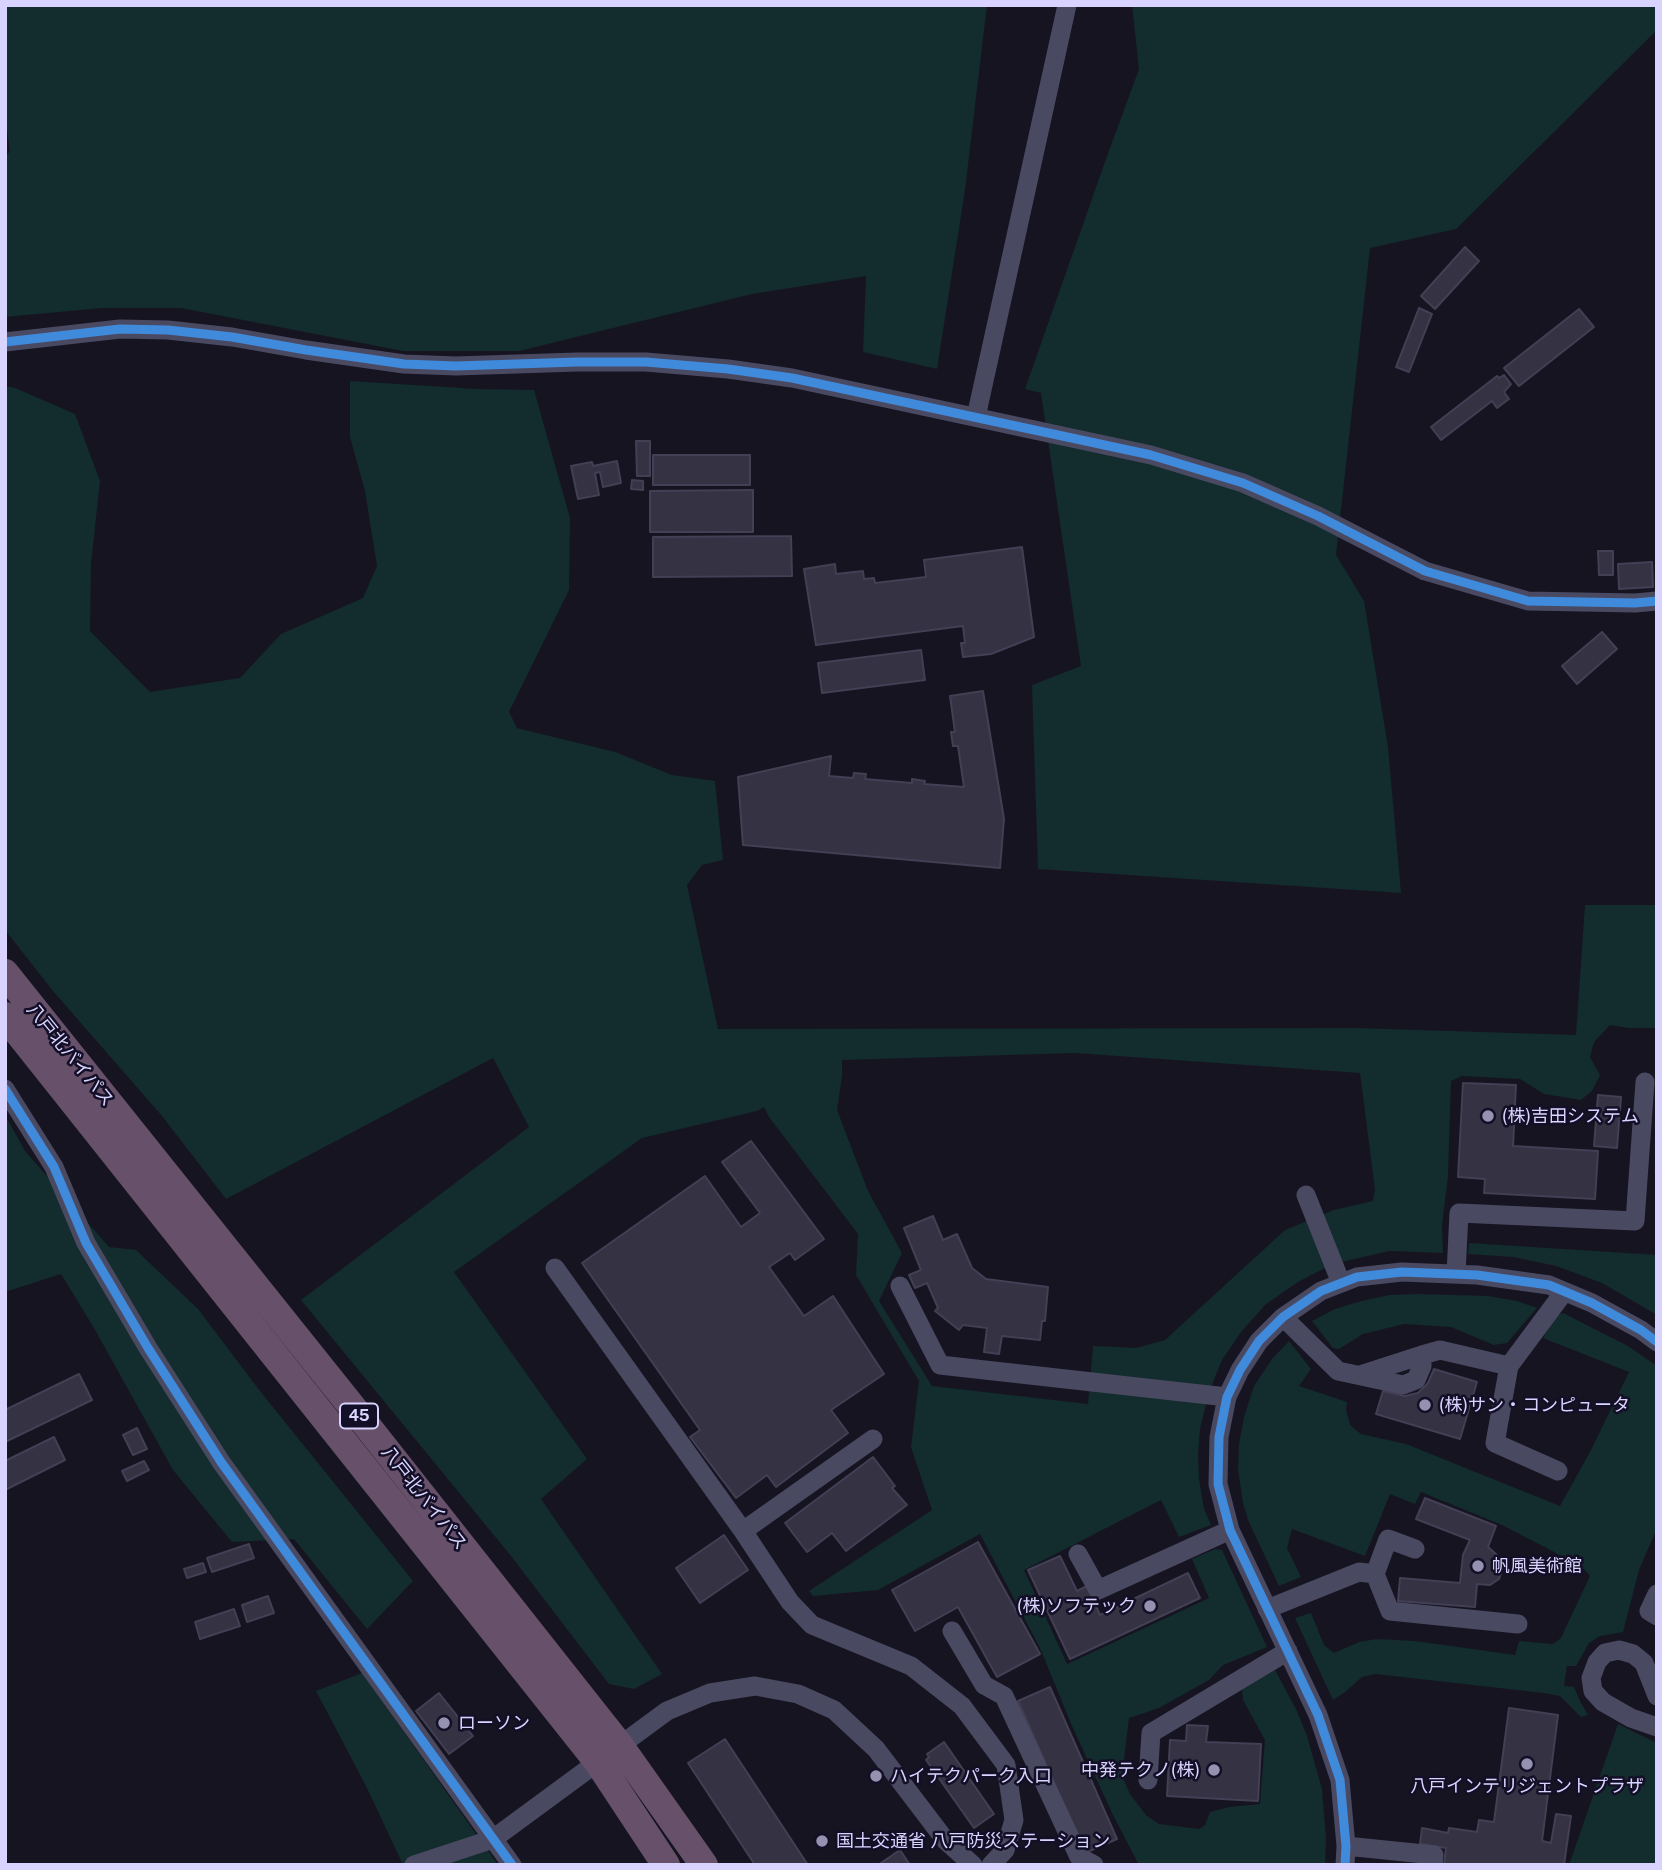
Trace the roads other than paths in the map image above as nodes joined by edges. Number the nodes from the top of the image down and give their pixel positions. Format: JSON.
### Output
{"nodes":[{"id":1,"x":1067,"y":5,"type":"edge"},
{"id":2,"x":5,"y":342,"type":"edge"},
{"id":3,"x":976,"y":417,"type":"junction"},
{"id":4,"x":1657,"y":601,"type":"edge"},
{"id":5,"x":5,"y":974,"type":"edge"},
{"id":6,"x":5,"y":1016,"type":"edge"},
{"id":7,"x":1645,"y":1082,"type":"dead end"},
{"id":8,"x":5,"y":1089,"type":"edge"},
{"id":9,"x":1307,"y":1195,"type":"dead end"},
{"id":10,"x":555,"y":1268,"type":"dead end"},
{"id":11,"x":1456,"y":1274,"type":"junction"},
{"id":12,"x":1340,"y":1283,"type":"junction"},
{"id":13,"x":900,"y":1286,"type":"dead end"},
{"id":14,"x":1564,"y":1292,"type":"junction"},
{"id":15,"x":1283,"y":1317,"type":"junction"},
{"id":16,"x":1657,"y":1342,"type":"edge"},
{"id":17,"x":1509,"y":1366,"type":"junction"},
{"id":18,"x":1227,"y":1397,"type":"junction"},
{"id":19,"x":873,"y":1438,"type":"dead end"},
{"id":20,"x":1558,"y":1471,"type":"dead end"},
{"id":21,"x":1230,"y":1530,"type":"junction"},
{"id":22,"x":743,"y":1531,"type":"junction"},
{"id":23,"x":1415,"y":1549,"type":"dead end"},
{"id":24,"x":1078,"y":1554,"type":"dead end"},
{"id":25,"x":1375,"y":1574,"type":"junction"},
{"id":26,"x":1657,"y":1594,"type":"edge"},
{"id":27,"x":1267,"y":1609,"type":"junction"},
{"id":28,"x":1657,"y":1616,"type":"edge"},
{"id":29,"x":1518,"y":1624,"type":"dead end"},
{"id":30,"x":952,"y":1631,"type":"dead end"},
{"id":31,"x":1288,"y":1651,"type":"junction"},
{"id":32,"x":1650,"y":1658,"type":"edge"},
{"id":33,"x":984,"y":1685,"type":"junction"},
{"id":34,"x":1657,"y":1696,"type":"edge"},
{"id":35,"x":962,"y":1706,"type":"junction"},
{"id":36,"x":1657,"y":1727,"type":"edge"},
{"id":37,"x":609,"y":1754,"type":"junction"},
{"id":38,"x":1148,"y":1780,"type":"dead end"},
{"id":39,"x":493,"y":1839,"type":"junction"},
{"id":40,"x":1385,"y":1849,"type":"junction"},
{"id":41,"x":1346,"y":1855,"type":"edge"},
{"id":42,"x":414,"y":1865,"type":"edge"},
{"id":43,"x":512,"y":1865,"type":"edge"},
{"id":44,"x":666,"y":1865,"type":"edge"},
{"id":45,"x":704,"y":1865,"type":"edge"},
{"id":46,"x":973,"y":1865,"type":"edge"},
{"id":47,"x":991,"y":1865,"type":"edge"},
{"id":48,"x":1094,"y":1865,"type":"edge"},
{"id":49,"x":1403,"y":1865,"type":"edge"},
{"id":50,"x":1433,"y":1865,"type":"edge"}],
"edges":[{"from":1,"to":3,"type":"street"},
{"from":2,"to":3,"type":"street"},
{"from":3,"to":4,"type":"street"},
{"from":5,"to":37,"type":"highway","name":"八戸北バイパス","number":"45"},
{"from":6,"to":37,"type":"highway","name":"八戸北バイパス","number":"45"},
{"from":7,"to":11,"type":"street"},
{"from":8,"to":39,"type":"street"},
{"from":9,"to":12,"type":"street"},
{"from":10,"to":22,"type":"street"},
{"from":11,"to":12,"type":"street"},
{"from":11,"to":14,"type":"street"},
{"from":12,"to":15,"type":"street"},
{"from":13,"to":18,"type":"street"},
{"from":14,"to":16,"type":"street"},
{"from":14,"to":17,"type":"street"},
{"from":15,"to":17,"type":"street"},
{"from":15,"to":18,"type":"street"},
{"from":17,"to":20,"type":"street"},
{"from":18,"to":21,"type":"street"},
{"from":19,"to":22,"type":"street"},
{"from":21,"to":24,"type":"street"},
{"from":21,"to":27,"type":"street"},
{"from":22,"to":35,"type":"street"},
{"from":23,"to":25,"type":"street"},
{"from":25,"to":27,"type":"street"},
{"from":25,"to":29,"type":"street"},
{"from":26,"to":28,"type":"street"},
{"from":27,"to":31,"type":"street"},
{"from":30,"to":33,"type":"street"},
{"from":31,"to":38,"type":"street"},
{"from":31,"to":41,"type":"street"},
{"from":32,"to":34,"type":"street"},
{"from":32,"to":36,"type":"street"},
{"from":33,"to":35,"type":"street"},
{"from":33,"to":48,"type":"street"},
{"from":35,"to":47,"type":"street"},
{"from":37,"to":39,"type":"street"},
{"from":37,"to":44,"type":"highway","name":"八戸北バイパス","number":"45"},
{"from":37,"to":45,"type":"highway","name":"八戸北バイパス","number":"45"},
{"from":37,"to":46,"type":"street"},
{"from":39,"to":42,"type":"street"},
{"from":39,"to":43,"type":"street"},
{"from":40,"to":41,"type":"street"},
{"from":40,"to":49,"type":"street"},
{"from":40,"to":50,"type":"street"}]}
